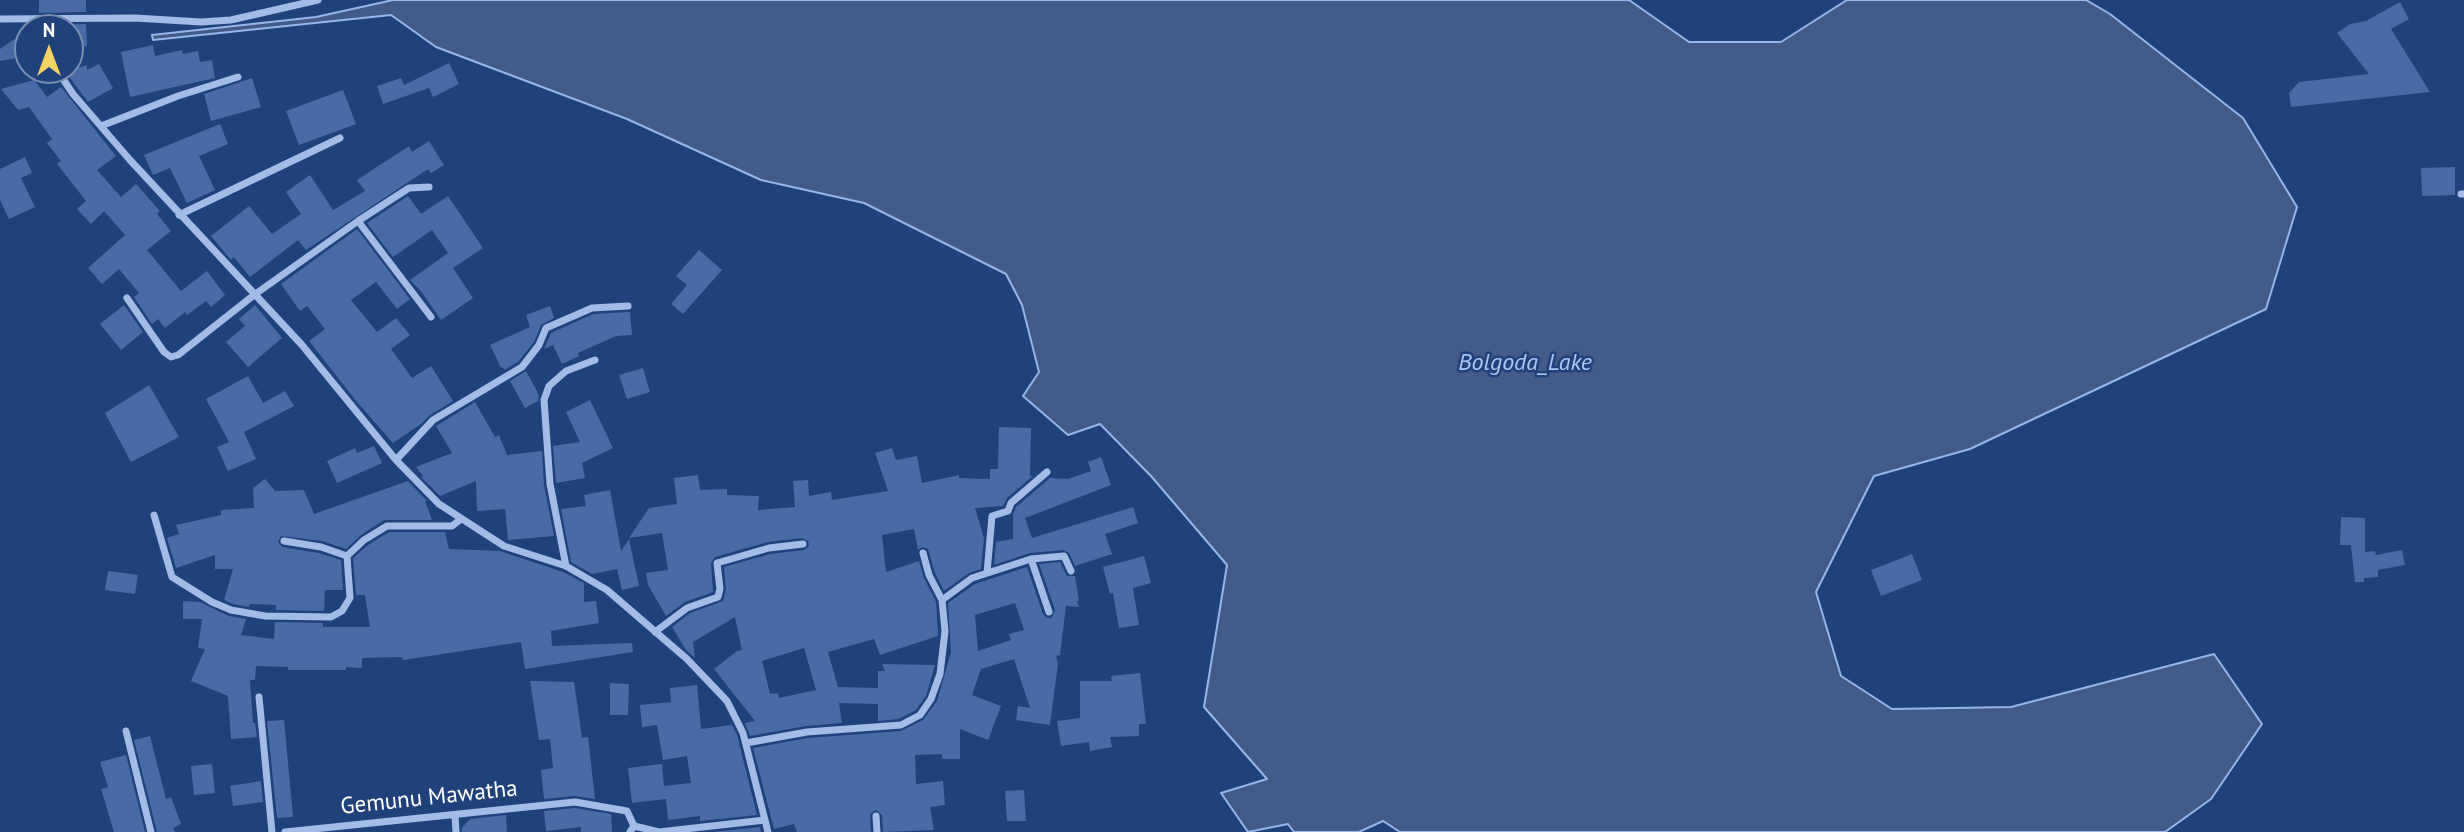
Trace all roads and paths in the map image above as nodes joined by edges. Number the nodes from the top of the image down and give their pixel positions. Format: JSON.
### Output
{"nodes":[{"id":1,"x":318,"y":0,"type":"edge"},
{"id":2,"x":84,"y":19,"type":"edge"},
{"id":3,"x":237,"y":77,"type":"dead end"},
{"id":4,"x":66,"y":84,"type":"edge"},
{"id":5,"x":101,"y":126,"type":"junction"},
{"id":6,"x":340,"y":138,"type":"dead end"},
{"id":7,"x":429,"y":187,"type":"dead end"},
{"id":8,"x":179,"y":215,"type":"junction"},
{"id":9,"x":358,"y":221,"type":"junction"},
{"id":10,"x":254,"y":295,"type":"junction"},
{"id":11,"x":127,"y":298,"type":"dead end"},
{"id":12,"x":628,"y":306,"type":"dead end"},
{"id":13,"x":431,"y":317,"type":"dead end"},
{"id":14,"x":595,"y":360,"type":"dead end"},
{"id":15,"x":396,"y":460,"type":"junction"},
{"id":16,"x":1047,"y":472,"type":"dead end"},
{"id":17,"x":154,"y":515,"type":"dead end"},
{"id":18,"x":461,"y":519,"type":"junction"},
{"id":19,"x":284,"y":541,"type":"dead end"},
{"id":20,"x":803,"y":544,"type":"dead end"},
{"id":21,"x":923,"y":553,"type":"dead end"},
{"id":22,"x":347,"y":556,"type":"junction"},
{"id":23,"x":1031,"y":559,"type":"junction"},
{"id":24,"x":566,"y":566,"type":"junction"},
{"id":25,"x":1071,"y":571,"type":"dead end"},
{"id":26,"x":987,"y":573,"type":"junction"},
{"id":27,"x":942,"y":600,"type":"junction"},
{"id":28,"x":1049,"y":612,"type":"dead end"},
{"id":29,"x":655,"y":632,"type":"junction"},
{"id":30,"x":259,"y":697,"type":"dead end"},
{"id":31,"x":126,"y":731,"type":"dead end"},
{"id":32,"x":746,"y":743,"type":"junction"},
{"id":33,"x":456,"y":816,"type":"junction"},
{"id":34,"x":876,"y":816,"type":"dead end"},
{"id":35,"x":765,"y":820,"type":"junction"},
{"id":36,"x":632,"y":829,"type":"edge"},
{"id":37,"x":151,"y":832,"type":"edge"},
{"id":38,"x":272,"y":832,"type":"edge"},
{"id":39,"x":285,"y":832,"type":"edge"},
{"id":40,"x":456,"y":832,"type":"edge"},
{"id":41,"x":768,"y":832,"type":"edge"},
{"id":42,"x":877,"y":832,"type":"edge"}],
"edges":[{"from":1,"to":2,"type":"street"},
{"from":3,"to":5,"type":"street"},
{"from":4,"to":5,"type":"street"},
{"from":5,"to":8,"type":"street"},
{"from":6,"to":8,"type":"street"},
{"from":7,"to":9,"type":"street"},
{"from":8,"to":10,"type":"street"},
{"from":9,"to":10,"type":"street"},
{"from":9,"to":13,"type":"street"},
{"from":10,"to":11,"type":"street"},
{"from":10,"to":15,"type":"street"},
{"from":12,"to":15,"type":"street"},
{"from":14,"to":24,"type":"street"},
{"from":15,"to":18,"type":"street"},
{"from":16,"to":26,"type":"street"},
{"from":17,"to":22,"type":"street"},
{"from":18,"to":22,"type":"street"},
{"from":18,"to":24,"type":"street"},
{"from":19,"to":22,"type":"street"},
{"from":20,"to":29,"type":"street"},
{"from":21,"to":27,"type":"street"},
{"from":23,"to":25,"type":"street"},
{"from":23,"to":26,"type":"street"},
{"from":23,"to":28,"type":"street"},
{"from":24,"to":29,"type":"street"},
{"from":26,"to":27,"type":"street"},
{"from":27,"to":32,"type":"street"},
{"from":29,"to":32,"type":"street"},
{"from":30,"to":38,"type":"street"},
{"from":31,"to":37,"type":"street"},
{"from":32,"to":35,"type":"street"},
{"from":33,"to":36,"type":"street","name":"Gemunu Mawatha"},
{"from":33,"to":39,"type":"street","name":"Gemunu Mawatha"},
{"from":33,"to":40,"type":"street"},
{"from":34,"to":42,"type":"street"},
{"from":35,"to":36,"type":"street"},
{"from":35,"to":41,"type":"street"}]}
